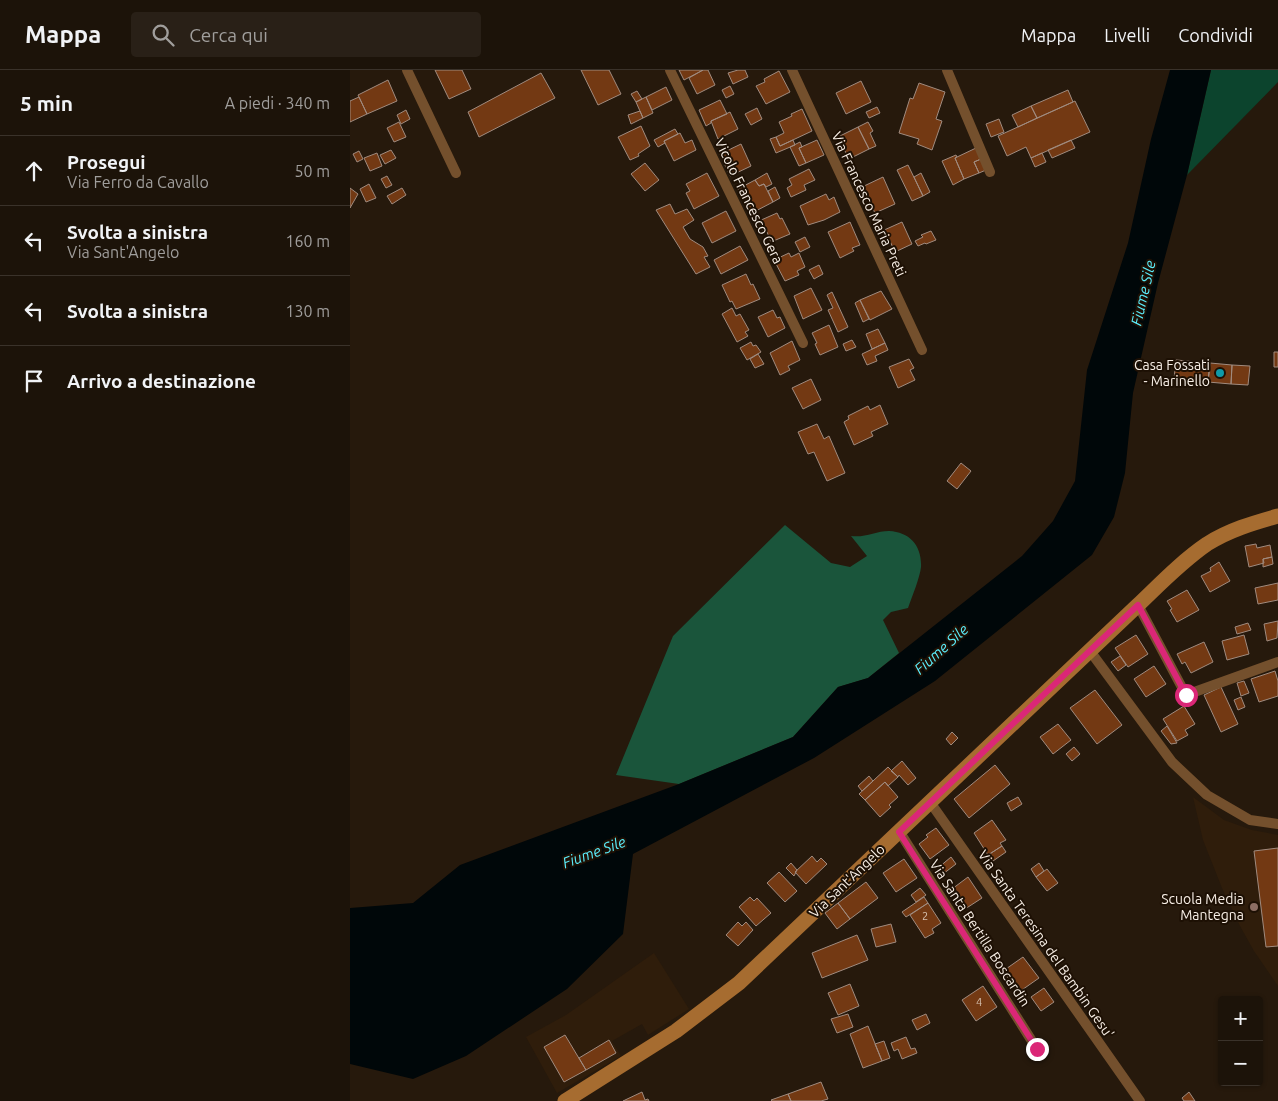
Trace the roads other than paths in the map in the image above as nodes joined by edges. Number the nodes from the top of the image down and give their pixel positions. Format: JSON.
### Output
{"nodes":[{"id":1,"x":406,"y":70,"type":"edge"},
{"id":2,"x":670,"y":70,"type":"edge"},
{"id":3,"x":792,"y":70,"type":"edge"},
{"id":4,"x":947,"y":70,"type":"edge"},
{"id":5,"x":990,"y":172,"type":"dead end"},
{"id":6,"x":456,"y":174,"type":"dead end"},
{"id":7,"x":803,"y":343,"type":"dead end"},
{"id":8,"x":922,"y":350,"type":"dead end"},
{"id":9,"x":1278,"y":516,"type":"edge"},
{"id":10,"x":1138,"y":605,"type":"junction"},
{"id":11,"x":1090,"y":651,"type":"junction"},
{"id":12,"x":1278,"y":662,"type":"edge"},
{"id":13,"x":930,"y":802,"type":"junction"},
{"id":14,"x":1278,"y":824,"type":"edge"},
{"id":15,"x":899,"y":832,"type":"junction"},
{"id":16,"x":1037,"y":1049,"type":"dead end"},
{"id":17,"x":565,"y":1101,"type":"edge"},
{"id":18,"x":1140,"y":1101,"type":"edge"}],
"edges":[{"from":1,"to":6,"type":"street"},
{"from":2,"to":7,"type":"street","name":"Vicolo Francesco Gera"},
{"from":3,"to":8,"type":"street","name":"Via Francesco Maria Preti"},
{"from":4,"to":5,"type":"street"},
{"from":9,"to":10,"type":"street","name":"Via Sant'Angelo"},
{"from":10,"to":11,"type":"street","name":"Via Sant'Angelo"},
{"from":10,"to":12,"type":"street"},
{"from":11,"to":13,"type":"street","name":"Via Sant'Angelo"},
{"from":11,"to":14,"type":"street"},
{"from":13,"to":15,"type":"street","name":"Via Sant'Angelo"},
{"from":13,"to":18,"type":"street","name":"Via Santa Teresina del Bambin Gesu'"},
{"from":15,"to":16,"type":"street","name":"Via Santa Bertilla Boscardin"},
{"from":15,"to":17,"type":"street","name":"Via Sant'Angelo"}]}
